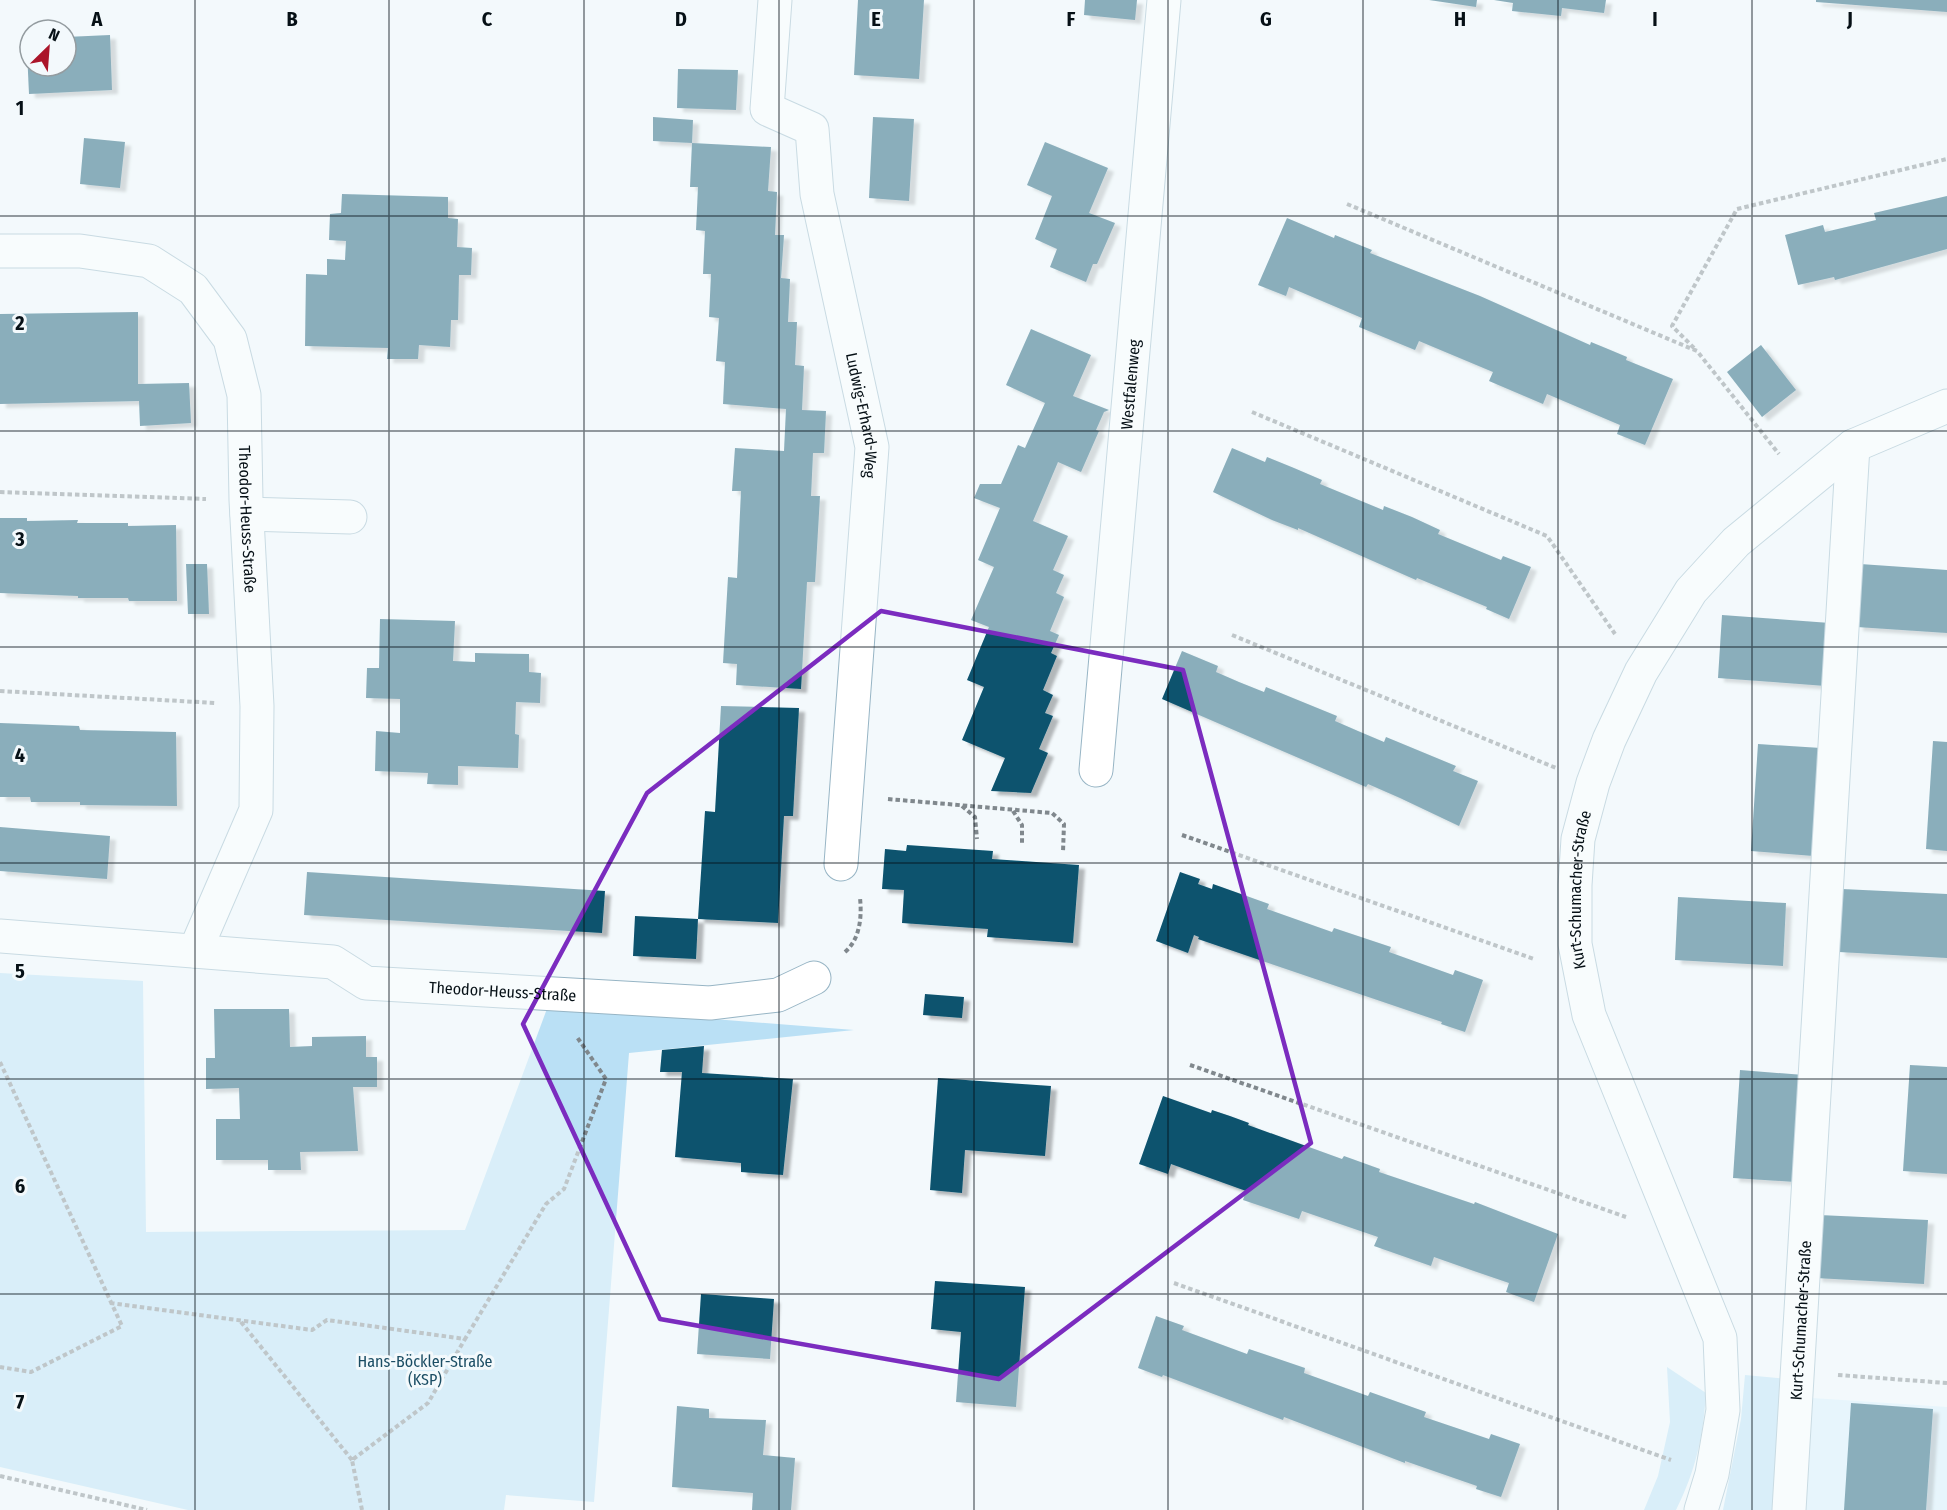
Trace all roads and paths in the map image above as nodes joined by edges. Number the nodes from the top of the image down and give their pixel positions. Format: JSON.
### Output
{"nodes":[{"id":1,"x":775,"y":0,"type":"edge"},
{"id":2,"x":1164,"y":0,"type":"edge"},
{"id":3,"x":1947,"y":159,"type":"edge"},
{"id":4,"x":1347,"y":204,"type":"dead end"},
{"id":5,"x":0,"y":251,"type":"edge"},
{"id":6,"x":1697,"y":351,"type":"junction"},
{"id":7,"x":1947,"y":406,"type":"edge"},
{"id":8,"x":1252,"y":412,"type":"dead end"},
{"id":9,"x":1853,"y":446,"type":"junction"},
{"id":10,"x":1805,"y":488,"type":"junction"},
{"id":11,"x":0,"y":492,"type":"edge"},
{"id":12,"x":246,"y":507,"type":"junction"},
{"id":13,"x":350,"y":517,"type":"dead end"},
{"id":14,"x":1232,"y":635,"type":"dead end"},
{"id":15,"x":1641,"y":672,"type":"junction"},
{"id":16,"x":0,"y":691,"type":"edge"},
{"id":17,"x":257,"y":706,"type":"junction"},
{"id":18,"x":1096,"y":770,"type":"dead end"},
{"id":19,"x":1593,"y":783,"type":"junction"},
{"id":20,"x":846,"y":796,"type":"junction"},
{"id":21,"x":961,"y":806,"type":"junction"},
{"id":22,"x":1012,"y":810,"type":"junction"},
{"id":23,"x":1182,"y":835,"type":"dead end"},
{"id":24,"x":977,"y":839,"type":"dead end"},
{"id":25,"x":1022,"y":843,"type":"dead end"},
{"id":26,"x":1063,"y":852,"type":"dead end"},
{"id":27,"x":841,"y":864,"type":"joint"},
{"id":28,"x":0,"y":936,"type":"edge"},
{"id":29,"x":195,"y":951,"type":"junction"},
{"id":30,"x":1580,"y":975,"type":"junction"},
{"id":31,"x":814,"y":978,"type":"joint"},
{"id":32,"x":548,"y":993,"type":"junction"},
{"id":33,"x":0,"y":1062,"type":"edge"},
{"id":34,"x":1190,"y":1065,"type":"dead end"},
{"id":35,"x":1678,"y":1235,"type":"junction"},
{"id":36,"x":1174,"y":1283,"type":"dead end"},
{"id":37,"x":110,"y":1303,"type":"junction"},
{"id":38,"x":240,"y":1322,"type":"junction"},
{"id":39,"x":465,"y":1339,"type":"junction"},
{"id":40,"x":0,"y":1367,"type":"edge"},
{"id":41,"x":1798,"y":1372,"type":"junction"},
{"id":42,"x":1947,"y":1383,"type":"edge"},
{"id":43,"x":351,"y":1460,"type":"junction"},
{"id":44,"x":1712,"y":1474,"type":"junction"},
{"id":45,"x":0,"y":1476,"type":"edge"},
{"id":46,"x":147,"y":1510,"type":"edge"},
{"id":47,"x":362,"y":1510,"type":"edge"},
{"id":48,"x":1701,"y":1510,"type":"edge"},
{"id":49,"x":1789,"y":1510,"type":"edge"}],
"edges":[{"from":1,"to":20,"type":"street","name":"Ludwig-Erhard-Weg"},
{"from":2,"to":18,"type":"street","name":"Westfalenweg"},
{"from":3,"to":6,"type":"path"},
{"from":4,"to":6,"type":"path"},
{"from":5,"to":12,"type":"street","name":"Theodor-Heuss-Straße"},
{"from":6,"to":10,"type":"path"},
{"from":7,"to":9,"type":"street","name":"Kurt-Schumacher-Straße"},
{"from":8,"to":15,"type":"path"},
{"from":9,"to":10,"type":"street","name":"Kurt-Schumacher-Straße"},
{"from":9,"to":41,"type":"street","name":"Kurt-Schumacher-Straße"},
{"from":10,"to":15,"type":"street","name":"Kurt-Schumacher-Straße"},
{"from":11,"to":12,"type":"path"},
{"from":12,"to":13,"type":"street"},
{"from":12,"to":17,"type":"street","name":"Theodor-Heuss-Straße"},
{"from":14,"to":19,"type":"path"},
{"from":15,"to":19,"type":"street","name":"Kurt-Schumacher-Straße"},
{"from":16,"to":17,"type":"path"},
{"from":17,"to":29,"type":"street","name":"Theodor-Heuss-Straße"},
{"from":19,"to":30,"type":"street","name":"Kurt-Schumacher-Straße"},
{"from":20,"to":21,"type":"path"},
{"from":20,"to":27,"type":"street","name":"Ludwig-Erhard-Weg"},
{"from":21,"to":22,"type":"path"},
{"from":21,"to":24,"type":"path"},
{"from":22,"to":25,"type":"path"},
{"from":22,"to":26,"type":"path"},
{"from":23,"to":30,"type":"path"},
{"from":27,"to":31,"type":"path"},
{"from":28,"to":29,"type":"street","name":"Theodor-Heuss-Straße"},
{"from":29,"to":32,"type":"street","name":"Theodor-Heuss-Straße"},
{"from":30,"to":35,"type":"street","name":"Kurt-Schumacher-Straße"},
{"from":31,"to":32,"type":"street","name":"Theodor-Heuss-Straße"},
{"from":32,"to":39,"type":"path"},
{"from":33,"to":37,"type":"path"},
{"from":34,"to":35,"type":"path"},
{"from":35,"to":44,"type":"street","name":"Kurt-Schumacher-Straße"},
{"from":36,"to":44,"type":"path"},
{"from":37,"to":38,"type":"path"},
{"from":37,"to":40,"type":"path"},
{"from":38,"to":39,"type":"path"},
{"from":38,"to":43,"type":"path"},
{"from":39,"to":43,"type":"path"},
{"from":41,"to":42,"type":"path"},
{"from":41,"to":49,"type":"street","name":"Kurt-Schumacher-Straße"},
{"from":43,"to":47,"type":"path"},
{"from":44,"to":48,"type":"street","name":"Kurt-Schumacher-Straße"},
{"from":45,"to":46,"type":"path"}]}
